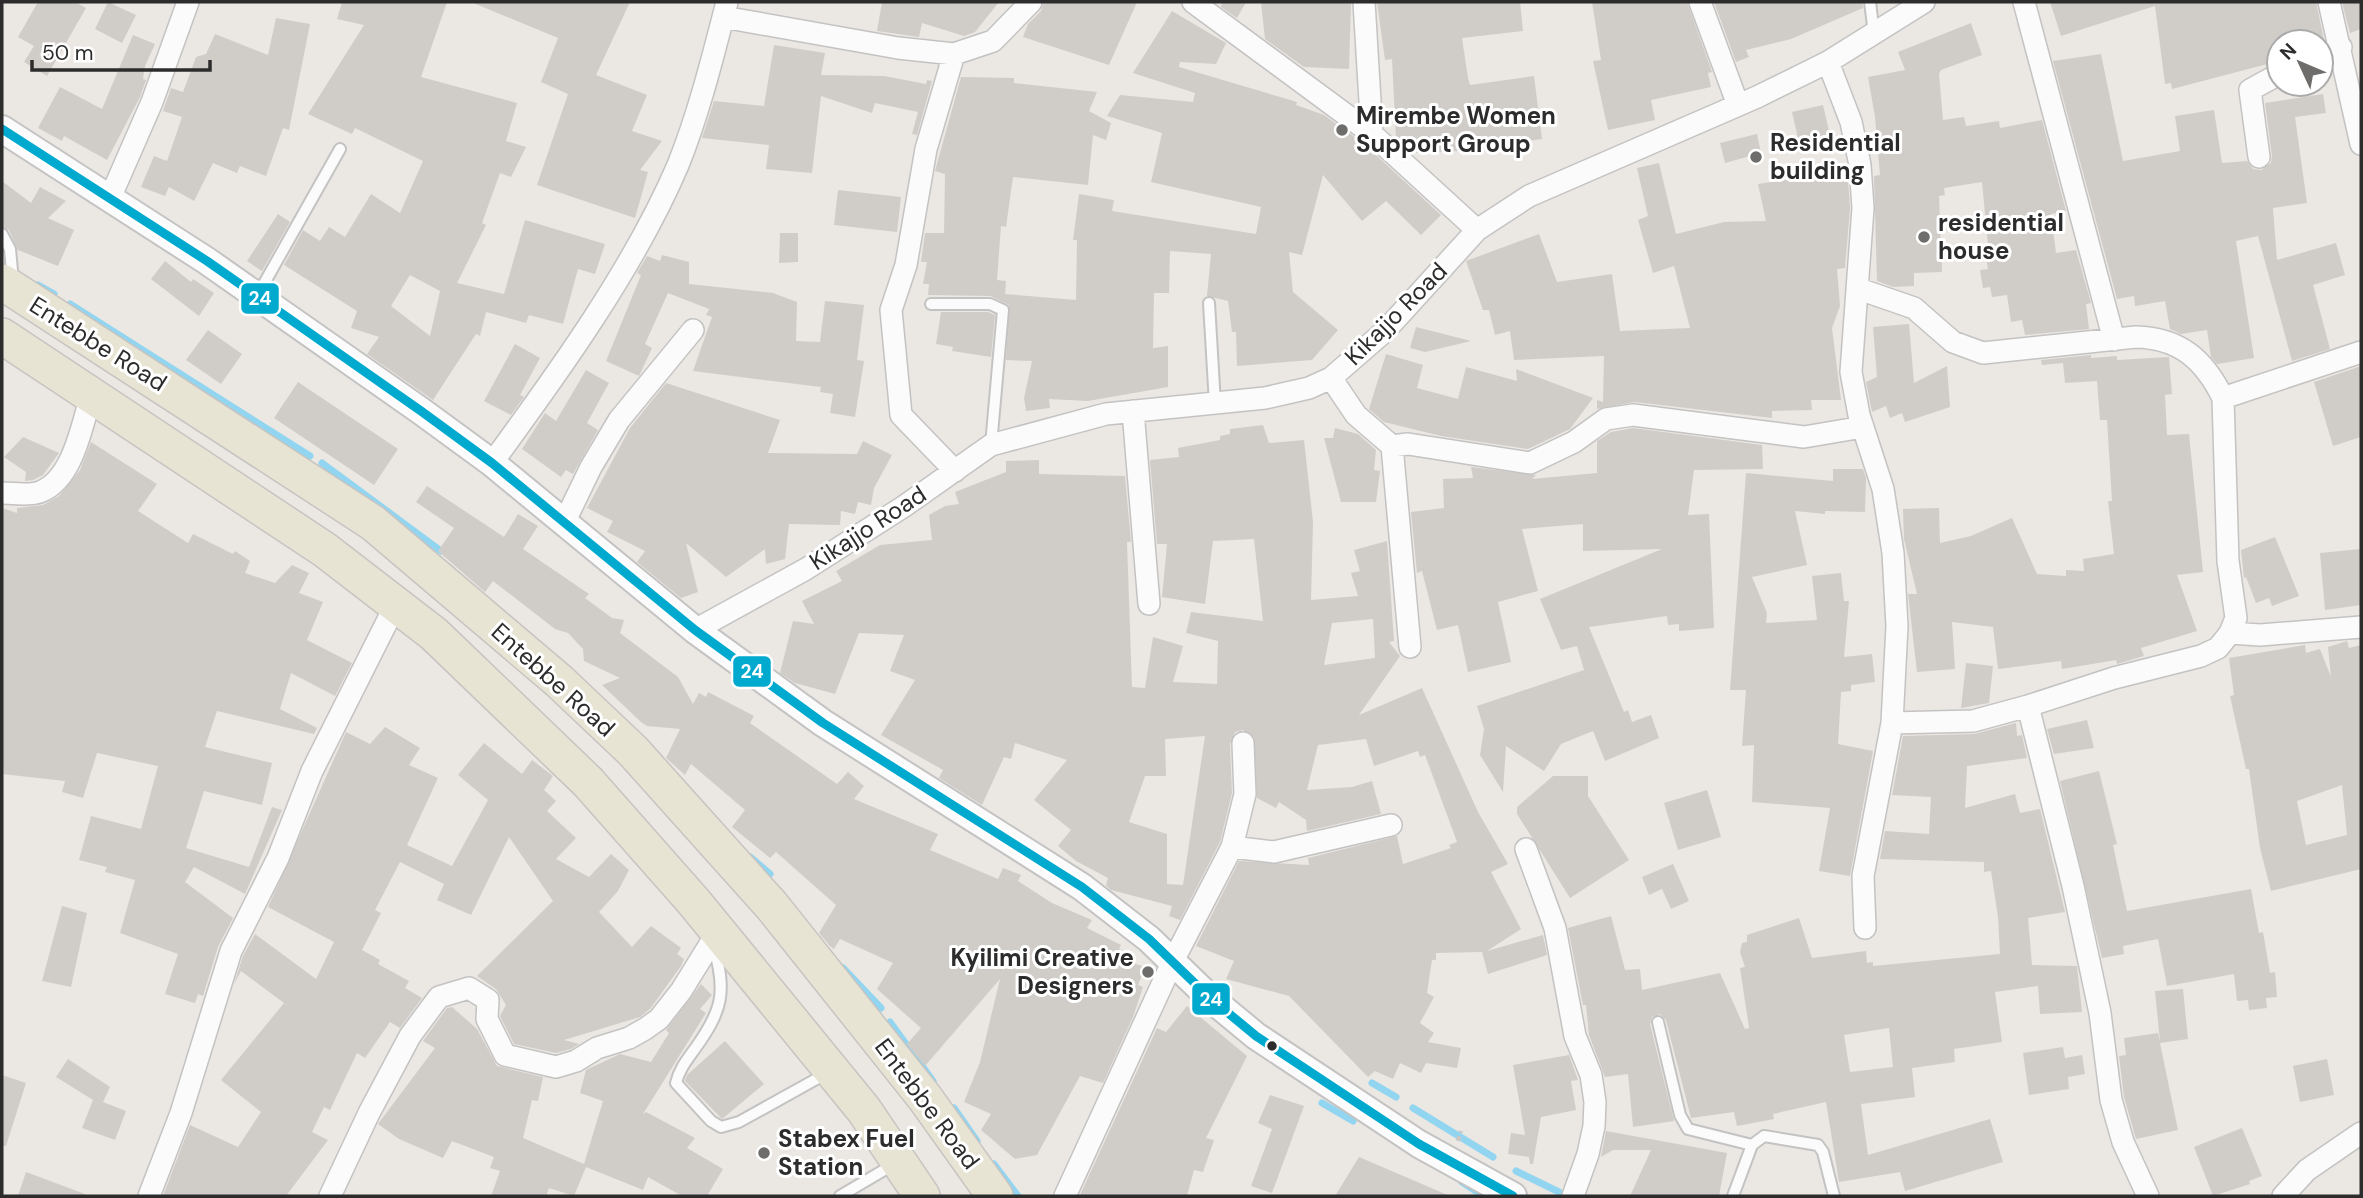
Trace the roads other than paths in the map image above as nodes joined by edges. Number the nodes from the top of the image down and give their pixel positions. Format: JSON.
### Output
{"nodes":[{"id":1,"x":188,"y":2,"type":"edge"},
{"id":2,"x":1031,"y":2,"type":"edge"},
{"id":3,"x":1193,"y":2,"type":"edge"},
{"id":4,"x":1364,"y":2,"type":"edge"},
{"id":5,"x":1700,"y":2,"type":"edge"},
{"id":6,"x":1870,"y":2,"type":"edge"},
{"id":7,"x":1924,"y":2,"type":"edge"},
{"id":8,"x":2024,"y":2,"type":"edge"},
{"id":9,"x":2329,"y":2,"type":"edge"},
{"id":10,"x":725,"y":9,"type":"edge"},
{"id":11,"x":2330,"y":28,"type":"edge"},
{"id":12,"x":1874,"y":34,"type":"junction"},
{"id":13,"x":954,"y":54,"type":"junction"},
{"id":14,"x":1828,"y":62,"type":"junction"},
{"id":15,"x":2335,"y":63,"type":"edge"},
{"id":16,"x":2265,"y":82,"type":"edge"},
{"id":17,"x":1738,"y":105,"type":"junction"},
{"id":18,"x":2,"y":129,"type":"edge"},
{"id":19,"x":1372,"y":134,"type":"junction"},
{"id":20,"x":2361,"y":144,"type":"edge"},
{"id":21,"x":340,"y":149,"type":"dead end"},
{"id":22,"x":2259,"y":157,"type":"dead end"},
{"id":23,"x":110,"y":198,"type":"junction"},
{"id":24,"x":1477,"y":230,"type":"junction"},
{"id":25,"x":2,"y":234,"type":"edge"},
{"id":26,"x":8,"y":286,"type":"edge"},
{"id":27,"x":1859,"y":289,"type":"junction"},
{"id":28,"x":257,"y":296,"type":"junction"},
{"id":29,"x":1209,"y":303,"type":"dead end"},
{"id":30,"x":931,"y":304,"type":"dead end"},
{"id":31,"x":693,"y":330,"type":"dead end"},
{"id":32,"x":2,"y":336,"type":"edge"},
{"id":33,"x":2114,"y":340,"type":"junction"},
{"id":34,"x":2361,"y":352,"type":"edge"},
{"id":35,"x":1331,"y":378,"type":"junction"},
{"id":36,"x":92,"y":393,"type":"junction"},
{"id":37,"x":2222,"y":398,"type":"junction"},
{"id":38,"x":1215,"y":404,"type":"junction"},
{"id":39,"x":1133,"y":411,"type":"junction"},
{"id":40,"x":1863,"y":427,"type":"junction"},
{"id":41,"x":991,"y":445,"type":"junction"},
{"id":42,"x":1392,"y":446,"type":"junction"},
{"id":43,"x":492,"y":463,"type":"junction"},
{"id":44,"x":955,"y":471,"type":"junction"},
{"id":45,"x":2,"y":493,"type":"edge"},
{"id":46,"x":564,"y":523,"type":"junction"},
{"id":47,"x":396,"y":604,"type":"junction"},
{"id":48,"x":1149,"y":604,"type":"dead end"},
{"id":49,"x":2361,"y":627,"type":"edge"},
{"id":50,"x":695,"y":630,"type":"junction"},
{"id":51,"x":2230,"y":633,"type":"junction"},
{"id":52,"x":1410,"y":647,"type":"dead end"},
{"id":53,"x":2028,"y":706,"type":"junction"},
{"id":54,"x":1892,"y":723,"type":"junction"},
{"id":55,"x":1243,"y":743,"type":"dead end"},
{"id":56,"x":1391,"y":825,"type":"dead end"},
{"id":57,"x":1232,"y":847,"type":"junction"},
{"id":58,"x":1527,"y":849,"type":"dead end"},
{"id":59,"x":1865,"y":928,"type":"dead end"},
{"id":60,"x":711,"y":931,"type":"junction"},
{"id":61,"x":1172,"y":963,"type":"junction"},
{"id":62,"x":1658,"y":1022,"type":"dead end"},
{"id":63,"x":832,"y":1070,"type":"junction"},
{"id":64,"x":2361,"y":1133,"type":"edge"},
{"id":65,"x":1752,"y":1145,"type":"junction"},
{"id":66,"x":899,"y":1162,"type":"junction"},
{"id":67,"x":149,"y":1196,"type":"edge"},
{"id":68,"x":330,"y":1196,"type":"edge"},
{"id":69,"x":840,"y":1196,"type":"edge"},
{"id":70,"x":922,"y":1196,"type":"edge"},
{"id":71,"x":995,"y":1196,"type":"edge"},
{"id":72,"x":1065,"y":1196,"type":"edge"},
{"id":73,"x":1513,"y":1196,"type":"edge"},
{"id":74,"x":1573,"y":1196,"type":"edge"},
{"id":75,"x":1733,"y":1196,"type":"edge"},
{"id":76,"x":1834,"y":1196,"type":"edge"},
{"id":77,"x":2148,"y":1196,"type":"edge"},
{"id":78,"x":2283,"y":1196,"type":"edge"}],
"edges":[{"from":1,"to":23,"type":"street"},
{"from":2,"to":13,"type":"street"},
{"from":3,"to":19,"type":"street"},
{"from":4,"to":19,"type":"street"},
{"from":5,"to":17,"type":"street"},
{"from":6,"to":12,"type":"lane"},
{"from":7,"to":12,"type":"street","name":"Kikajjo Road"},
{"from":8,"to":33,"type":"street"},
{"from":9,"to":11,"type":"street"},
{"from":10,"to":13,"type":"street"},
{"from":10,"to":43,"type":"street"},
{"from":12,"to":14,"type":"street","name":"Kikajjo Road"},
{"from":13,"to":44,"type":"street"},
{"from":14,"to":17,"type":"street","name":"Kikajjo Road"},
{"from":14,"to":27,"type":"street"},
{"from":15,"to":20,"type":"street"},
{"from":16,"to":22,"type":"street"},
{"from":17,"to":24,"type":"street","name":"Kikajjo Road"},
{"from":18,"to":23,"type":"street"},
{"from":19,"to":24,"type":"street"},
{"from":21,"to":28,"type":"lane"},
{"from":23,"to":28,"type":"street"},
{"from":24,"to":35,"type":"street","name":"Kikajjo Road"},
{"from":25,"to":26,"type":"lane"},
{"from":26,"to":71,"type":"main road","name":"Entebbe Road"},
{"from":27,"to":33,"type":"street"},
{"from":27,"to":40,"type":"street"},
{"from":28,"to":43,"type":"street"},
{"from":29,"to":38,"type":"lane"},
{"from":30,"to":41,"type":"lane"},
{"from":31,"to":46,"type":"street"},
{"from":32,"to":36,"type":"main road","name":"Entebbe Road"},
{"from":33,"to":37,"type":"street"},
{"from":34,"to":37,"type":"street"},
{"from":35,"to":38,"type":"street","name":"Kikajjo Road"},
{"from":35,"to":42,"type":"street"},
{"from":36,"to":45,"type":"street"},
{"from":36,"to":47,"type":"main road","name":"Entebbe Road"},
{"from":37,"to":51,"type":"street"},
{"from":38,"to":39,"type":"street","name":"Kikajjo Road"},
{"from":39,"to":41,"type":"street","name":"Kikajjo Road"},
{"from":39,"to":48,"type":"street"},
{"from":40,"to":42,"type":"street"},
{"from":40,"to":54,"type":"street"},
{"from":41,"to":44,"type":"street","name":"Kikajjo Road"},
{"from":42,"to":52,"type":"street"},
{"from":43,"to":46,"type":"street"},
{"from":44,"to":50,"type":"street","name":"Kikajjo Road"},
{"from":46,"to":50,"type":"street"},
{"from":47,"to":60,"type":"main road","name":"Entebbe Road"},
{"from":47,"to":67,"type":"street"},
{"from":49,"to":51,"type":"street"},
{"from":50,"to":61,"type":"street"},
{"from":51,"to":53,"type":"street"},
{"from":53,"to":54,"type":"street"},
{"from":53,"to":77,"type":"street"},
{"from":54,"to":59,"type":"street"},
{"from":55,"to":57,"type":"street"},
{"from":56,"to":57,"type":"street"},
{"from":57,"to":61,"type":"street"},
{"from":58,"to":74,"type":"street"},
{"from":60,"to":63,"type":"main road","name":"Entebbe Road"},
{"from":60,"to":63,"type":"lane"},
{"from":60,"to":68,"type":"street"},
{"from":61,"to":72,"type":"street"},
{"from":61,"to":73,"type":"street"},
{"from":62,"to":65,"type":"lane"},
{"from":63,"to":66,"type":"main road","name":"Entebbe Road"},
{"from":64,"to":78,"type":"street"},
{"from":65,"to":75,"type":"lane"},
{"from":65,"to":76,"type":"lane"},
{"from":66,"to":69,"type":"lane"},
{"from":66,"to":70,"type":"main road","name":"Entebbe Road"}]}
